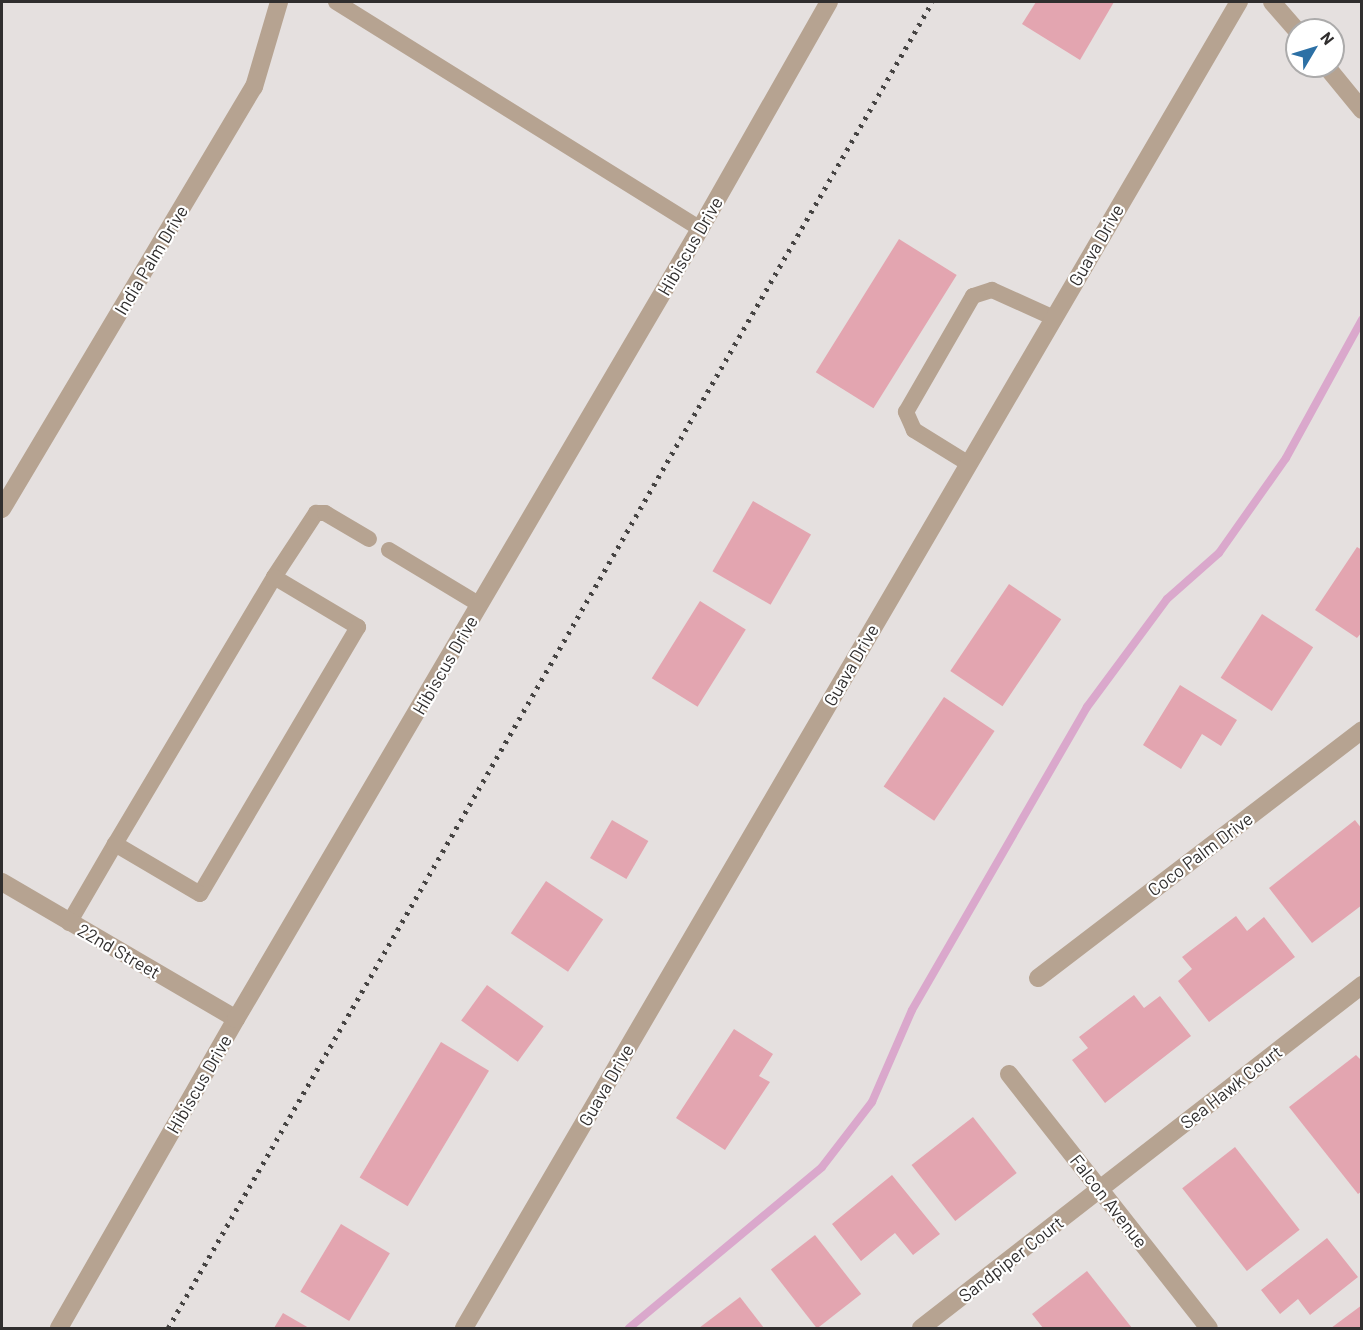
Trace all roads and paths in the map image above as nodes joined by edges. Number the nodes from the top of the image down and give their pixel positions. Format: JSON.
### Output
{"nodes":[{"id":1,"x":279,"y":2,"type":"edge"},
{"id":2,"x":336,"y":2,"type":"edge"},
{"id":3,"x":829,"y":2,"type":"edge"},
{"id":4,"x":1239,"y":2,"type":"edge"},
{"id":5,"x":1272,"y":2,"type":"edge"},
{"id":6,"x":1286,"y":18,"type":"edge"},
{"id":7,"x":1336,"y":78,"type":"edge"},
{"id":8,"x":1362,"y":110,"type":"edge"},
{"id":9,"x":700,"y":230,"type":"junction"},
{"id":10,"x":1054,"y":318,"type":"junction"},
{"id":11,"x":969,"y":464,"type":"junction"},
{"id":12,"x":2,"y":509,"type":"edge"},
{"id":13,"x":369,"y":538,"type":"dead end"},
{"id":14,"x":389,"y":550,"type":"dead end"},
{"id":15,"x":274,"y":577,"type":"junction"},
{"id":16,"x":480,"y":605,"type":"junction"},
{"id":17,"x":1362,"y":730,"type":"edge"},
{"id":18,"x":115,"y":844,"type":"junction"},
{"id":19,"x":2,"y":882,"type":"edge"},
{"id":20,"x":69,"y":922,"type":"junction"},
{"id":21,"x":1038,"y":978,"type":"dead end"},
{"id":22,"x":1362,"y":985,"type":"edge"},
{"id":23,"x":236,"y":1019,"type":"junction"},
{"id":24,"x":1009,"y":1074,"type":"dead end"},
{"id":25,"x":1100,"y":1190,"type":"junction"},
{"id":26,"x":59,"y":1329,"type":"edge"},
{"id":27,"x":464,"y":1329,"type":"edge"},
{"id":28,"x":921,"y":1329,"type":"edge"},
{"id":29,"x":1209,"y":1329,"type":"edge"}],
"edges":[{"from":1,"to":12,"type":"street","name":"India Palm Drive"},
{"from":2,"to":9,"type":"lane"},
{"from":3,"to":9,"type":"street","name":"Hibiscus Drive"},
{"from":4,"to":10,"type":"street","name":"Guava Drive"},
{"from":5,"to":6,"type":"street"},
{"from":7,"to":8,"type":"street"},
{"from":9,"to":16,"type":"street","name":"Hibiscus Drive"},
{"from":10,"to":11,"type":"street","name":"Guava Drive"},
{"from":10,"to":11,"type":"lane"},
{"from":11,"to":27,"type":"street","name":"Guava Drive"},
{"from":13,"to":15,"type":"lane"},
{"from":14,"to":16,"type":"lane"},
{"from":15,"to":18,"type":"lane"},
{"from":15,"to":18,"type":"lane"},
{"from":16,"to":23,"type":"street","name":"Hibiscus Drive"},
{"from":17,"to":21,"type":"street","name":"Coco Palm Drive"},
{"from":18,"to":20,"type":"lane"},
{"from":19,"to":20,"type":"street","name":"22nd Street"},
{"from":20,"to":23,"type":"street","name":"22nd Street"},
{"from":22,"to":25,"type":"street","name":"Sea Hawk Court"},
{"from":23,"to":26,"type":"street","name":"Hibiscus Drive"},
{"from":24,"to":25,"type":"street","name":"Falcon Avenue"},
{"from":25,"to":28,"type":"street","name":"Sandpiper Court"},
{"from":25,"to":29,"type":"street","name":"Falcon Avenue"}]}
